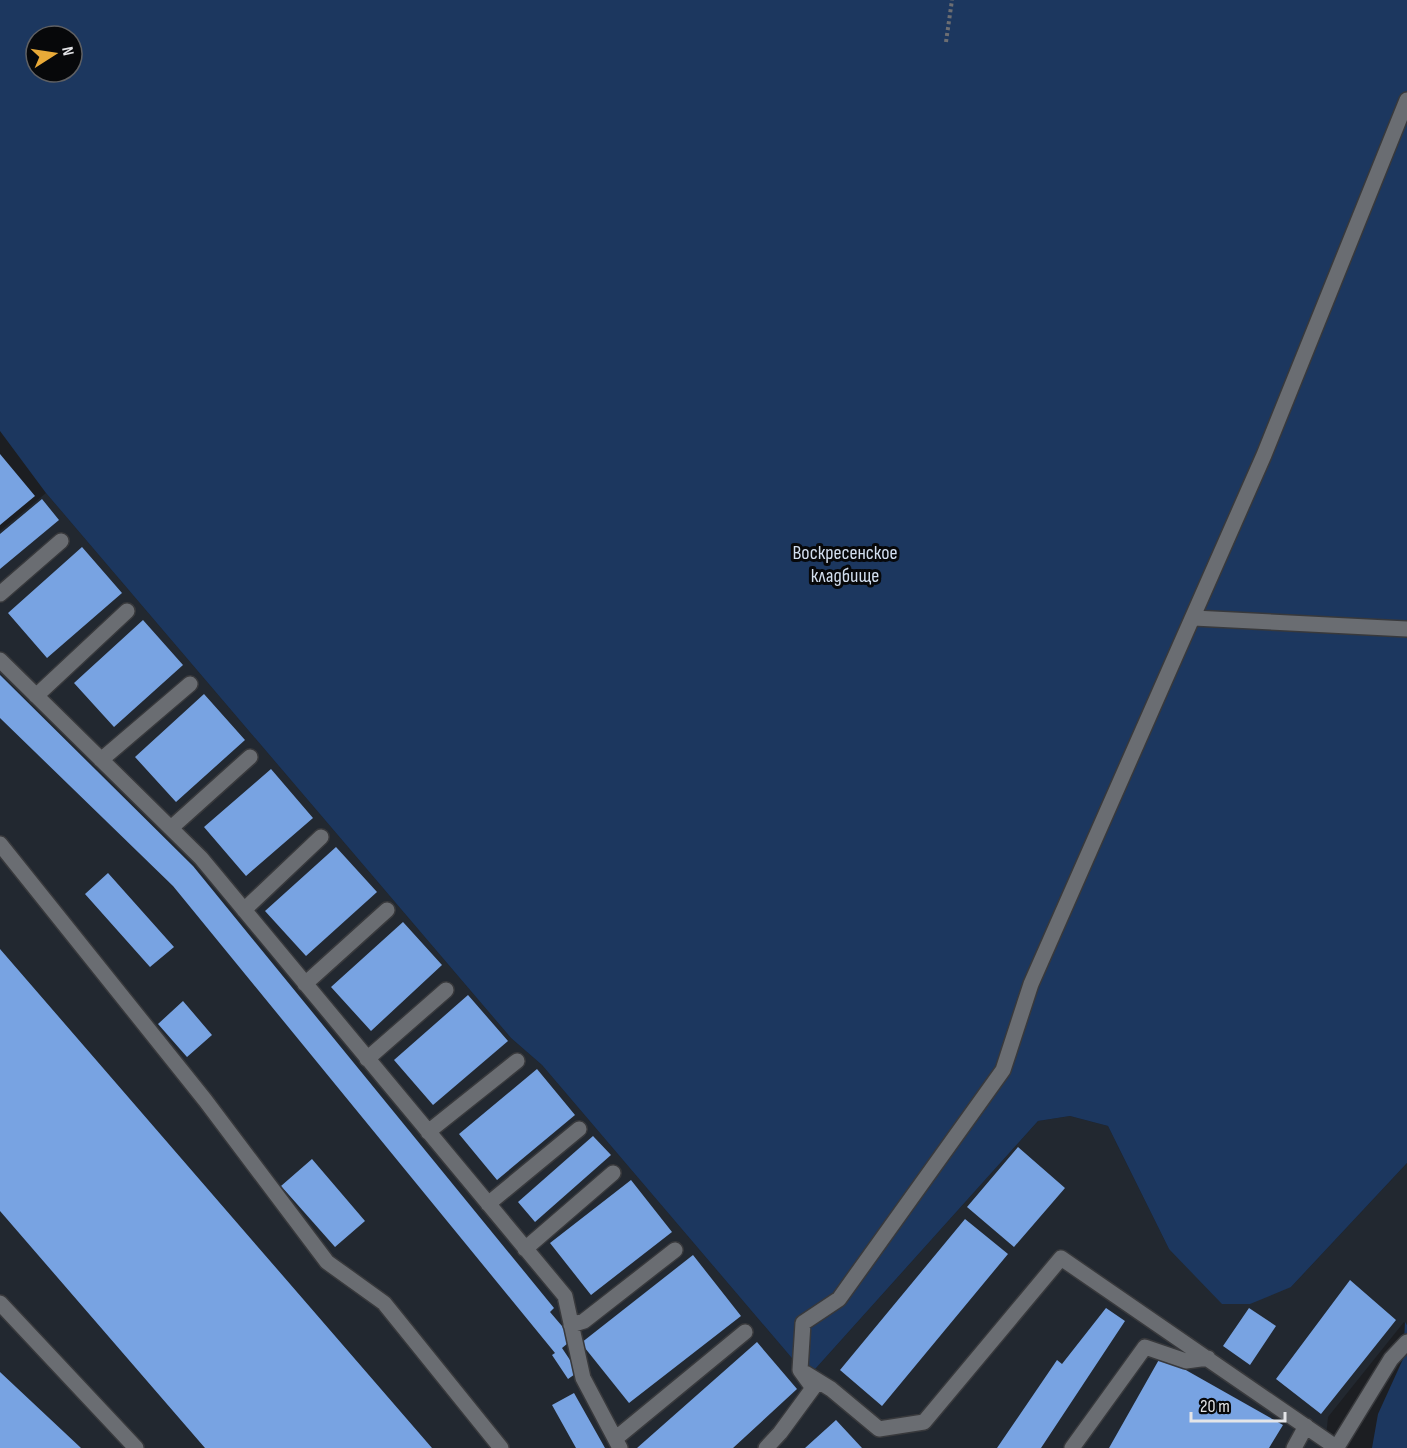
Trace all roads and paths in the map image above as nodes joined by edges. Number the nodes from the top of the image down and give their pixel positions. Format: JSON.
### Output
{"nodes":[{"id":1,"x":952,"y":0,"type":"edge"},
{"id":2,"x":946,"y":42,"type":"dead end"},
{"id":3,"x":1407,"y":100,"type":"edge"},
{"id":4,"x":61,"y":541,"type":"dead end"},
{"id":5,"x":0,"y":594,"type":"edge"},
{"id":6,"x":128,"y":611,"type":"dead end"},
{"id":7,"x":1194,"y":618,"type":"junction"},
{"id":8,"x":1407,"y":629,"type":"edge"},
{"id":9,"x":0,"y":660,"type":"edge"},
{"id":10,"x":190,"y":684,"type":"dead end"},
{"id":11,"x":36,"y":696,"type":"junction"},
{"id":12,"x":250,"y":757,"type":"dead end"},
{"id":13,"x":101,"y":760,"type":"junction"},
{"id":14,"x":171,"y":828,"type":"junction"},
{"id":15,"x":321,"y":837,"type":"dead end"},
{"id":16,"x":0,"y":844,"type":"edge"},
{"id":17,"x":244,"y":910,"type":"junction"},
{"id":18,"x":387,"y":910,"type":"dead end"},
{"id":19,"x":305,"y":984,"type":"junction"},
{"id":20,"x":446,"y":990,"type":"dead end"},
{"id":21,"x":367,"y":1059,"type":"junction"},
{"id":22,"x":517,"y":1061,"type":"dead end"},
{"id":23,"x":579,"y":1129,"type":"dead end"},
{"id":24,"x":428,"y":1132,"type":"junction"},
{"id":25,"x":613,"y":1173,"type":"dead end"},
{"id":26,"x":488,"y":1204,"type":"junction"},
{"id":27,"x":525,"y":1249,"type":"junction"},
{"id":28,"x":675,"y":1250,"type":"dead end"},
{"id":29,"x":0,"y":1303,"type":"edge"},
{"id":30,"x":571,"y":1325,"type":"junction"},
{"id":31,"x":745,"y":1332,"type":"dead end"},
{"id":32,"x":1407,"y":1341,"type":"edge"},
{"id":33,"x":1208,"y":1358,"type":"junction"},
{"id":34,"x":800,"y":1370,"type":"junction"},
{"id":35,"x":1306,"y":1426,"type":"junction"},
{"id":36,"x":618,"y":1443,"type":"edge"},
{"id":37,"x":136,"y":1448,"type":"edge"},
{"id":38,"x":501,"y":1448,"type":"edge"},
{"id":39,"x":766,"y":1448,"type":"edge"},
{"id":40,"x":1072,"y":1448,"type":"edge"},
{"id":41,"x":1294,"y":1448,"type":"edge"},
{"id":42,"x":1337,"y":1448,"type":"edge"}],
"edges":[{"from":1,"to":2,"type":"path"},
{"from":3,"to":7,"type":"lane"},
{"from":4,"to":5,"type":"lane"},
{"from":6,"to":11,"type":"lane"},
{"from":7,"to":8,"type":"lane"},
{"from":7,"to":34,"type":"lane"},
{"from":9,"to":11,"type":"lane"},
{"from":10,"to":13,"type":"lane"},
{"from":11,"to":13,"type":"lane"},
{"from":12,"to":14,"type":"lane"},
{"from":13,"to":14,"type":"lane"},
{"from":14,"to":17,"type":"lane"},
{"from":15,"to":17,"type":"lane"},
{"from":16,"to":38,"type":"lane"},
{"from":17,"to":19,"type":"lane"},
{"from":18,"to":19,"type":"lane"},
{"from":19,"to":21,"type":"lane"},
{"from":20,"to":21,"type":"lane"},
{"from":21,"to":24,"type":"lane"},
{"from":22,"to":24,"type":"lane"},
{"from":23,"to":26,"type":"lane"},
{"from":24,"to":26,"type":"lane"},
{"from":25,"to":27,"type":"lane"},
{"from":26,"to":27,"type":"lane"},
{"from":27,"to":30,"type":"lane"},
{"from":28,"to":30,"type":"lane"},
{"from":29,"to":37,"type":"lane"},
{"from":30,"to":36,"type":"lane"},
{"from":31,"to":36,"type":"lane"},
{"from":32,"to":42,"type":"lane"},
{"from":33,"to":34,"type":"lane"},
{"from":33,"to":35,"type":"lane"},
{"from":33,"to":40,"type":"lane"},
{"from":34,"to":39,"type":"lane"},
{"from":35,"to":41,"type":"lane"},
{"from":35,"to":42,"type":"lane"}]}
